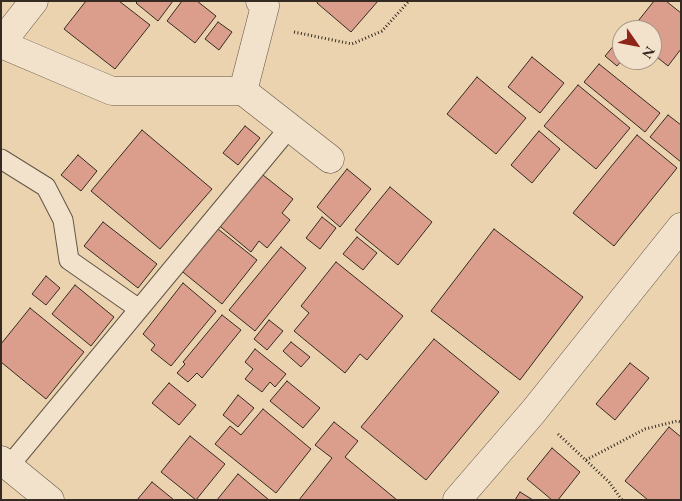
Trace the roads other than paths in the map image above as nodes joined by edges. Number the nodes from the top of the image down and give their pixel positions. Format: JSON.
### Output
{"nodes":[{"id":1,"x":34,"y":1,"type":"edge"},
{"id":2,"x":260,"y":13,"type":"edge"},
{"id":3,"x":1,"y":43,"type":"edge"},
{"id":4,"x":242,"y":91,"type":"junction"},
{"id":5,"x":290,"y":128,"type":"junction"},
{"id":6,"x":1,"y":159,"type":"edge"},
{"id":7,"x":330,"y":159,"type":"dead end"},
{"id":8,"x":681,"y":227,"type":"edge"},
{"id":9,"x":139,"y":309,"type":"junction"},
{"id":10,"x":5,"y":463,"type":"edge"},
{"id":11,"x":50,"y":500,"type":"edge"},
{"id":12,"x":457,"y":500,"type":"edge"}],
"edges":[{"from":1,"to":3,"type":"street"},
{"from":2,"to":4,"type":"street"},
{"from":3,"to":4,"type":"street"},
{"from":4,"to":5,"type":"street"},
{"from":5,"to":7,"type":"street"},
{"from":5,"to":9,"type":"lane"},
{"from":6,"to":9,"type":"lane"},
{"from":8,"to":12,"type":"street"},
{"from":9,"to":10,"type":"lane"},
{"from":10,"to":11,"type":"street"}]}
